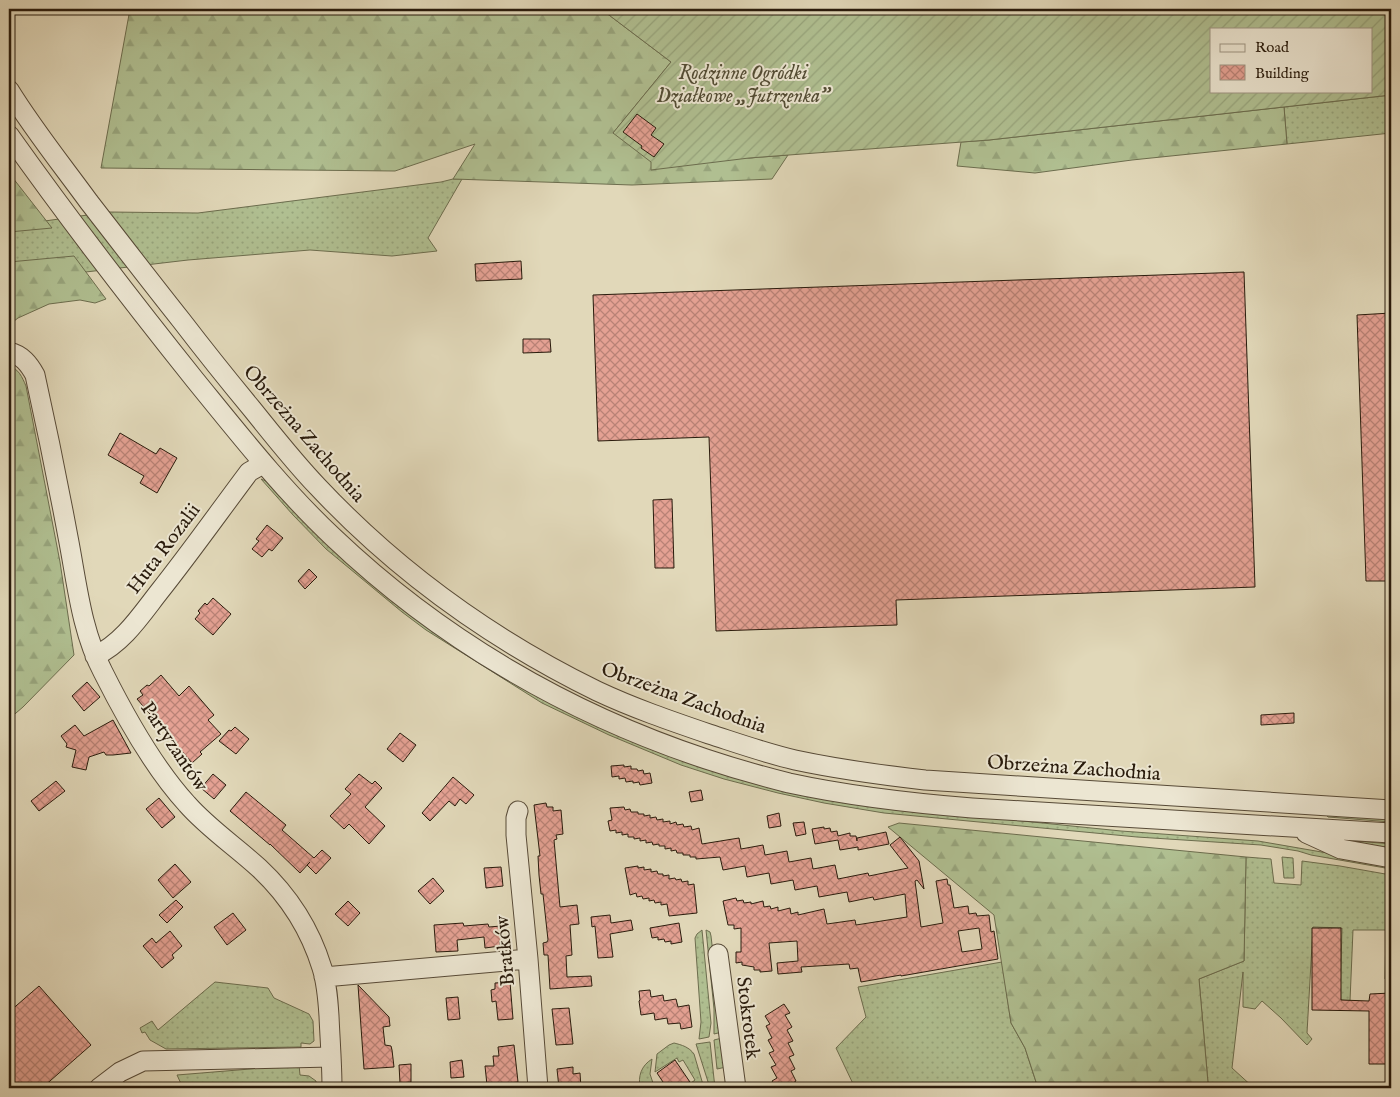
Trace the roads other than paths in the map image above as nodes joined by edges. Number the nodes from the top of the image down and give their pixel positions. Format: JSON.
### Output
{"nodes":[{"id":1,"x":9,"y":90,"type":"edge"},
{"id":2,"x":9,"y":134,"type":"edge"},
{"id":3,"x":9,"y":352,"type":"edge"},
{"id":4,"x":263,"y":464,"type":"junction"},
{"id":5,"x":95,"y":656,"type":"junction"},
{"id":6,"x":1391,"y":810,"type":"edge"},
{"id":7,"x":518,"y":811,"type":"dead end"},
{"id":8,"x":1296,"y":828,"type":"junction"},
{"id":9,"x":1391,"y":833,"type":"edge"},
{"id":10,"x":1391,"y":858,"type":"edge"},
{"id":11,"x":718,"y":954,"type":"dead end"},
{"id":12,"x":528,"y":959,"type":"junction"},
{"id":13,"x":324,"y":976,"type":"junction"},
{"id":14,"x":331,"y":1057,"type":"junction"},
{"id":15,"x":100,"y":1088,"type":"edge"},
{"id":16,"x":332,"y":1088,"type":"edge"},
{"id":17,"x":538,"y":1088,"type":"edge"},
{"id":18,"x":736,"y":1088,"type":"edge"}],
"edges":[{"from":1,"to":6,"type":"street","name":"Obrzeżna Zachodnia"},
{"from":2,"to":4,"type":"street"},
{"from":3,"to":5,"type":"street","name":"Partyzantów"},
{"from":4,"to":5,"type":"street","name":"Huta Rozalii"},
{"from":4,"to":8,"type":"street"},
{"from":5,"to":13,"type":"street","name":"Partyzantów"},
{"from":7,"to":12,"type":"street","name":"Bratków"},
{"from":8,"to":9,"type":"street"},
{"from":8,"to":10,"type":"street"},
{"from":11,"to":18,"type":"street","name":"Stokrotek"},
{"from":12,"to":13,"type":"street"},
{"from":12,"to":17,"type":"street","name":"Bratków"},
{"from":13,"to":14,"type":"street","name":"Partyzantów"},
{"from":14,"to":15,"type":"street"},
{"from":14,"to":16,"type":"street","name":"Partyzantów"}]}
